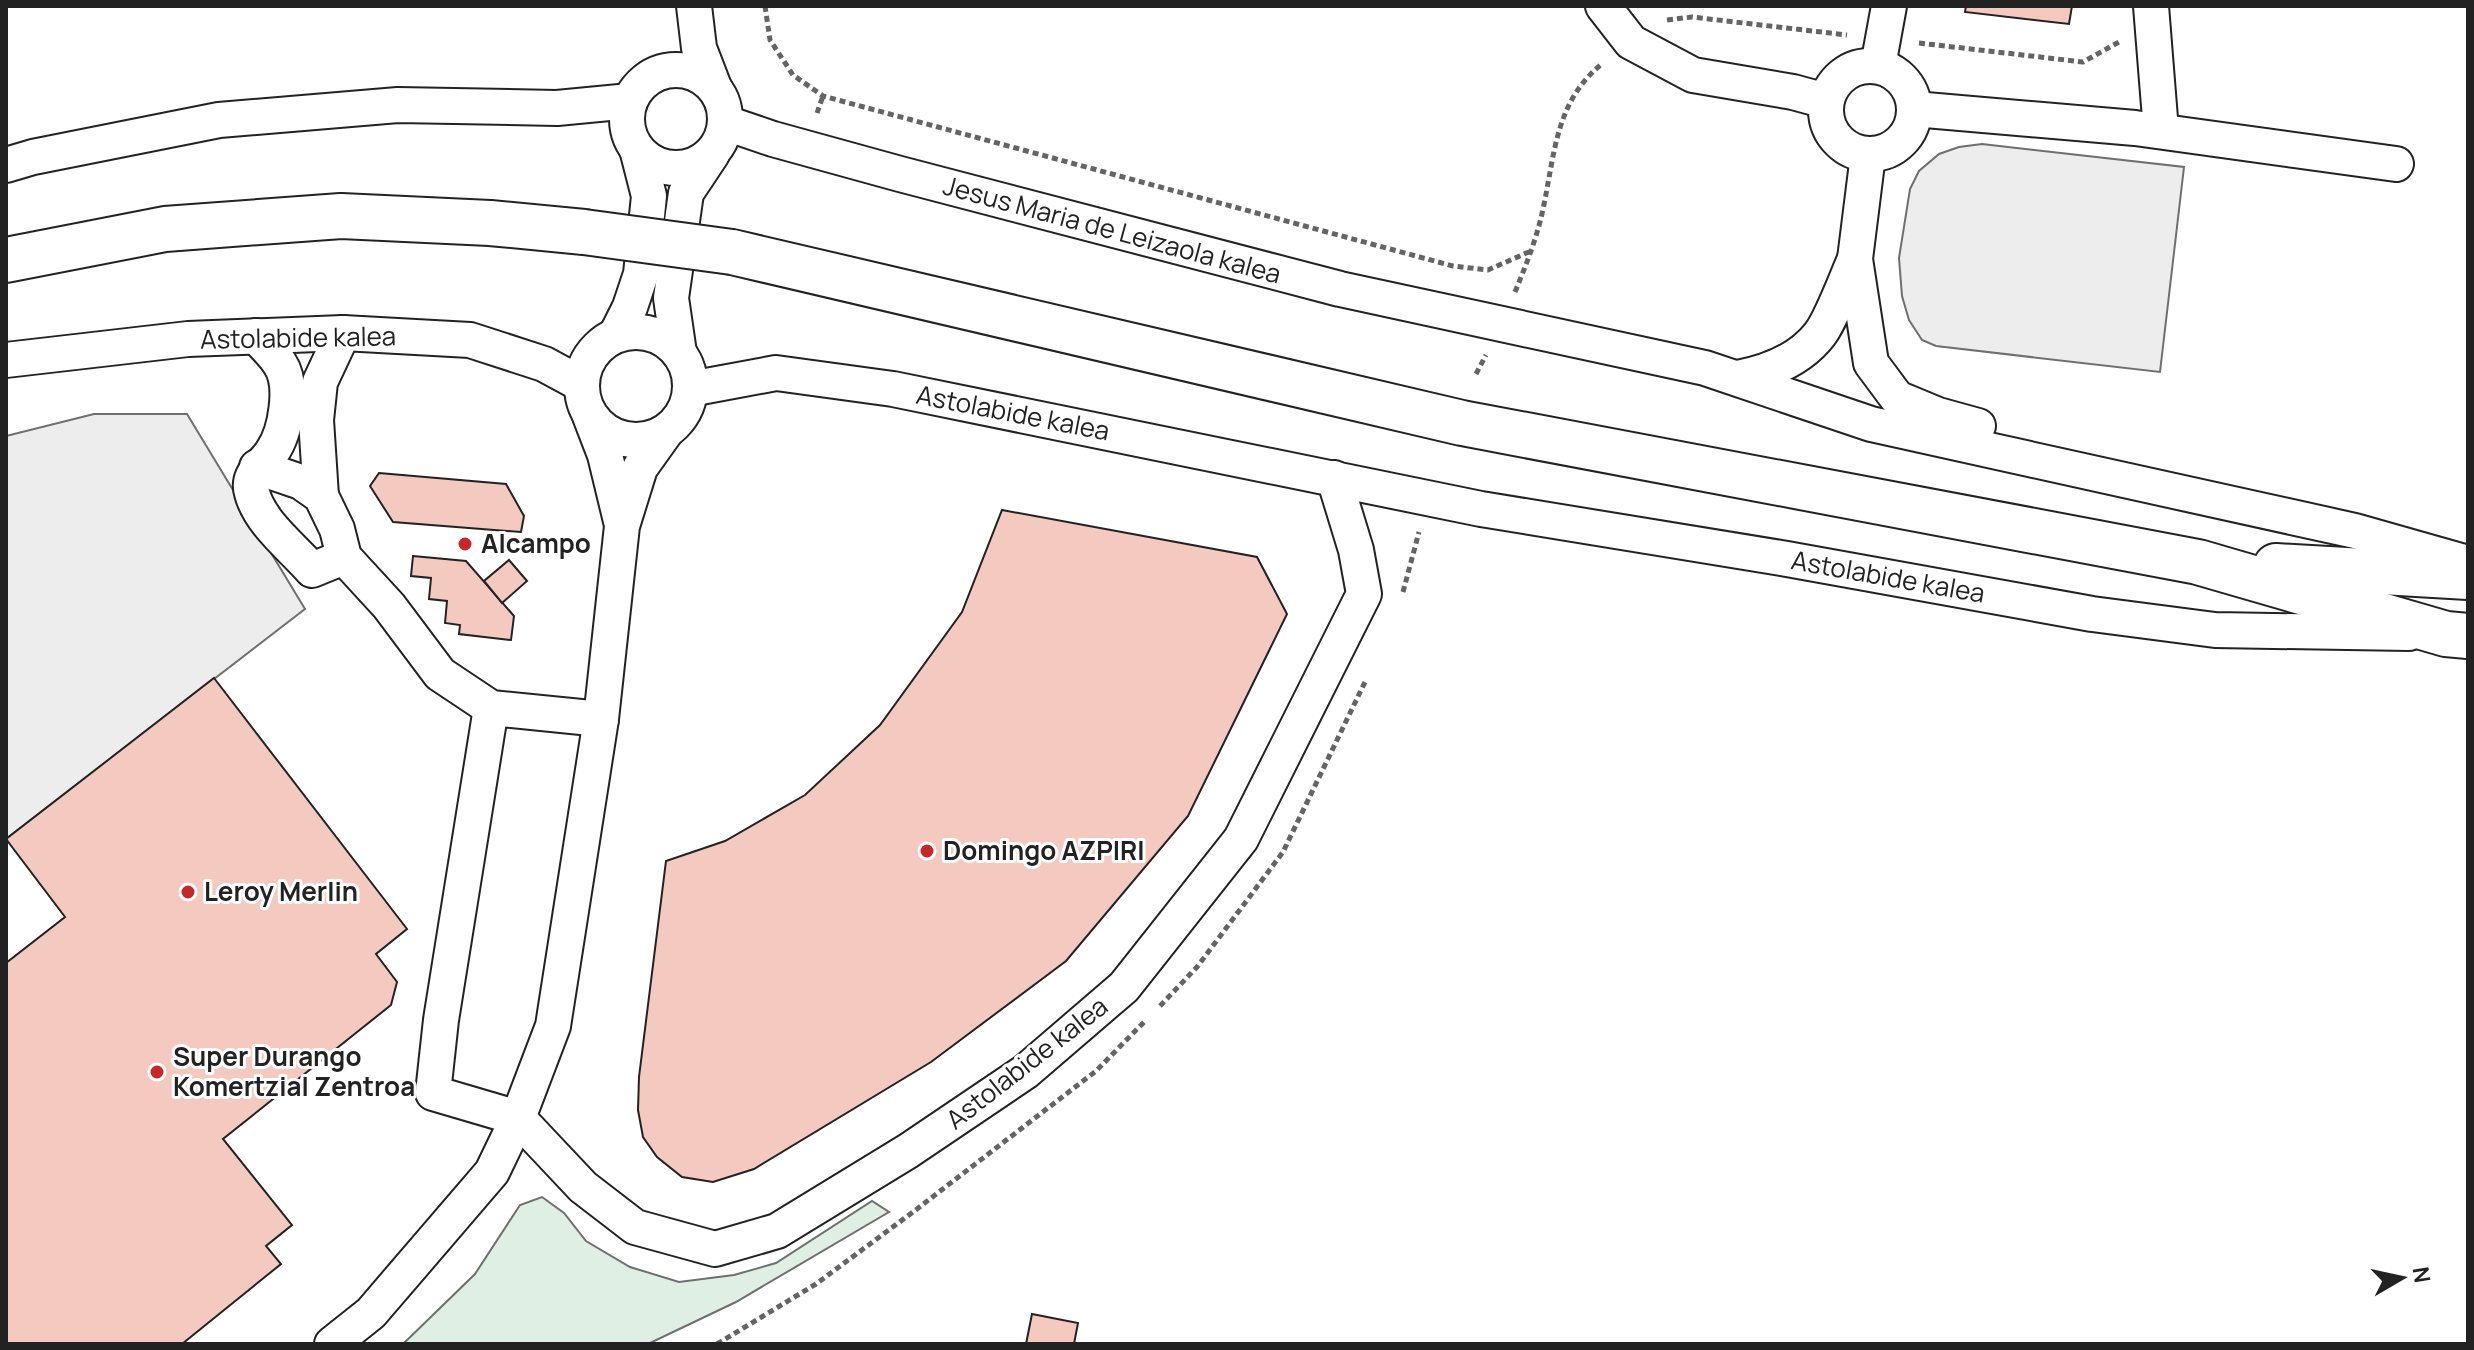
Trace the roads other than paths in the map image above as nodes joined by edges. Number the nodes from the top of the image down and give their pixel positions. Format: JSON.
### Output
{"nodes":[{"id":1,"x":692,"y":6,"type":"edge"},
{"id":2,"x":1603,"y":6,"type":"edge"},
{"id":3,"x":1889,"y":6,"type":"edge"},
{"id":4,"x":2155,"y":17,"type":"edge"},
{"id":5,"x":1880,"y":52,"type":"junction"},
{"id":6,"x":714,"y":87,"type":"junction"},
{"id":7,"x":640,"y":88,"type":"junction"},
{"id":8,"x":1826,"y":101,"type":"junction"},
{"id":9,"x":1914,"y":109,"type":"junction"},
{"id":10,"x":726,"y":123,"type":"junction"},
{"id":11,"x":2161,"y":131,"type":"junction"},
{"id":12,"x":637,"y":149,"type":"junction"},
{"id":13,"x":712,"y":154,"type":"junction"},
{"id":14,"x":1868,"y":155,"type":"junction"},
{"id":15,"x":2396,"y":164,"type":"dead end"},
{"id":16,"x":6,"y":165,"type":"edge"},
{"id":17,"x":1855,"y":259,"type":"junction"},
{"id":18,"x":6,"y":260,"type":"edge"},
{"id":19,"x":343,"y":333,"type":"junction"},
{"id":20,"x":616,"y":335,"type":"junction"},
{"id":21,"x":256,"y":336,"type":"junction"},
{"id":22,"x":679,"y":353,"type":"junction"},
{"id":23,"x":6,"y":360,"type":"edge"},
{"id":24,"x":1738,"y":378,"type":"junction"},
{"id":25,"x":690,"y":389,"type":"junction"},
{"id":26,"x":586,"y":400,"type":"junction"},
{"id":27,"x":665,"y":433,"type":"junction"},
{"id":28,"x":257,"y":467,"type":"junction"},
{"id":29,"x":2111,"y":477,"type":"junction"},
{"id":30,"x":1334,"y":478,"type":"junction"},
{"id":31,"x":321,"y":496,"type":"junction"},
{"id":32,"x":622,"y":526,"type":"junction"},
{"id":33,"x":344,"y":557,"type":"junction"},
{"id":34,"x":2198,"y":562,"type":"junction"},
{"id":35,"x":2468,"y":563,"type":"edge"},
{"id":36,"x":2468,"y":577,"type":"edge"},
{"id":37,"x":2457,"y":635,"type":"edge"},
{"id":38,"x":491,"y":708,"type":"junction"},
{"id":39,"x":601,"y":719,"type":"junction"},
{"id":40,"x":518,"y":1118,"type":"junction"},
{"id":41,"x":332,"y":1344,"type":"edge"}],
"edges":[{"from":1,"to":6,"type":"street"},
{"from":1,"to":7,"type":"street"},
{"from":2,"to":8,"type":"street"},
{"from":3,"to":5,"type":"street"},
{"from":4,"to":11,"type":"street"},
{"from":5,"to":8,"type":"street"},
{"from":5,"to":9,"type":"street"},
{"from":6,"to":7,"type":"street"},
{"from":6,"to":10,"type":"street"},
{"from":7,"to":12,"type":"street"},
{"from":7,"to":16,"type":"street"},
{"from":8,"to":14,"type":"street"},
{"from":9,"to":11,"type":"street"},
{"from":9,"to":14,"type":"street"},
{"from":10,"to":13,"type":"street"},
{"from":10,"to":24,"type":"street","name":"Jesus Maria de Leizaola kalea"},
{"from":11,"to":15,"type":"street"},
{"from":12,"to":13,"type":"street"},
{"from":12,"to":20,"type":"street"},
{"from":13,"to":22,"type":"street"},
{"from":14,"to":17,"type":"street"},
{"from":17,"to":24,"type":"street"},
{"from":17,"to":29,"type":"street"},
{"from":18,"to":34,"type":"main road","bridge":true},
{"from":19,"to":21,"type":"street","name":"Astolabide kalea"},
{"from":19,"to":26,"type":"street","name":"Astolabide kalea"},
{"from":19,"to":31,"type":"street"},
{"from":20,"to":22,"type":"street"},
{"from":20,"to":26,"type":"street"},
{"from":21,"to":23,"type":"street","name":"Astolabide kalea"},
{"from":21,"to":28,"type":"street"},
{"from":22,"to":25,"type":"street"},
{"from":24,"to":29,"type":"street","name":"Jesus Maria de Leizaola kalea"},
{"from":25,"to":27,"type":"street"},
{"from":25,"to":30,"type":"street","name":"Astolabide kalea"},
{"from":26,"to":27,"type":"street"},
{"from":26,"to":32,"type":"street"},
{"from":27,"to":32,"type":"street"},
{"from":28,"to":31,"type":"street"},
{"from":28,"to":33,"type":"street"},
{"from":29,"to":35,"type":"street","name":"Jesus Maria de Leizaola kalea"},
{"from":30,"to":37,"type":"street","name":"Astolabide kalea"},
{"from":30,"to":40,"type":"street","name":"Astolabide kalea"},
{"from":31,"to":33,"type":"street"},
{"from":32,"to":39,"type":"street"},
{"from":33,"to":38,"type":"street"},
{"from":34,"to":36,"type":"main road"},
{"from":34,"to":37,"type":"main road"},
{"from":38,"to":39,"type":"street"},
{"from":38,"to":40,"type":"street"},
{"from":39,"to":40,"type":"street"},
{"from":40,"to":41,"type":"street"}]}
